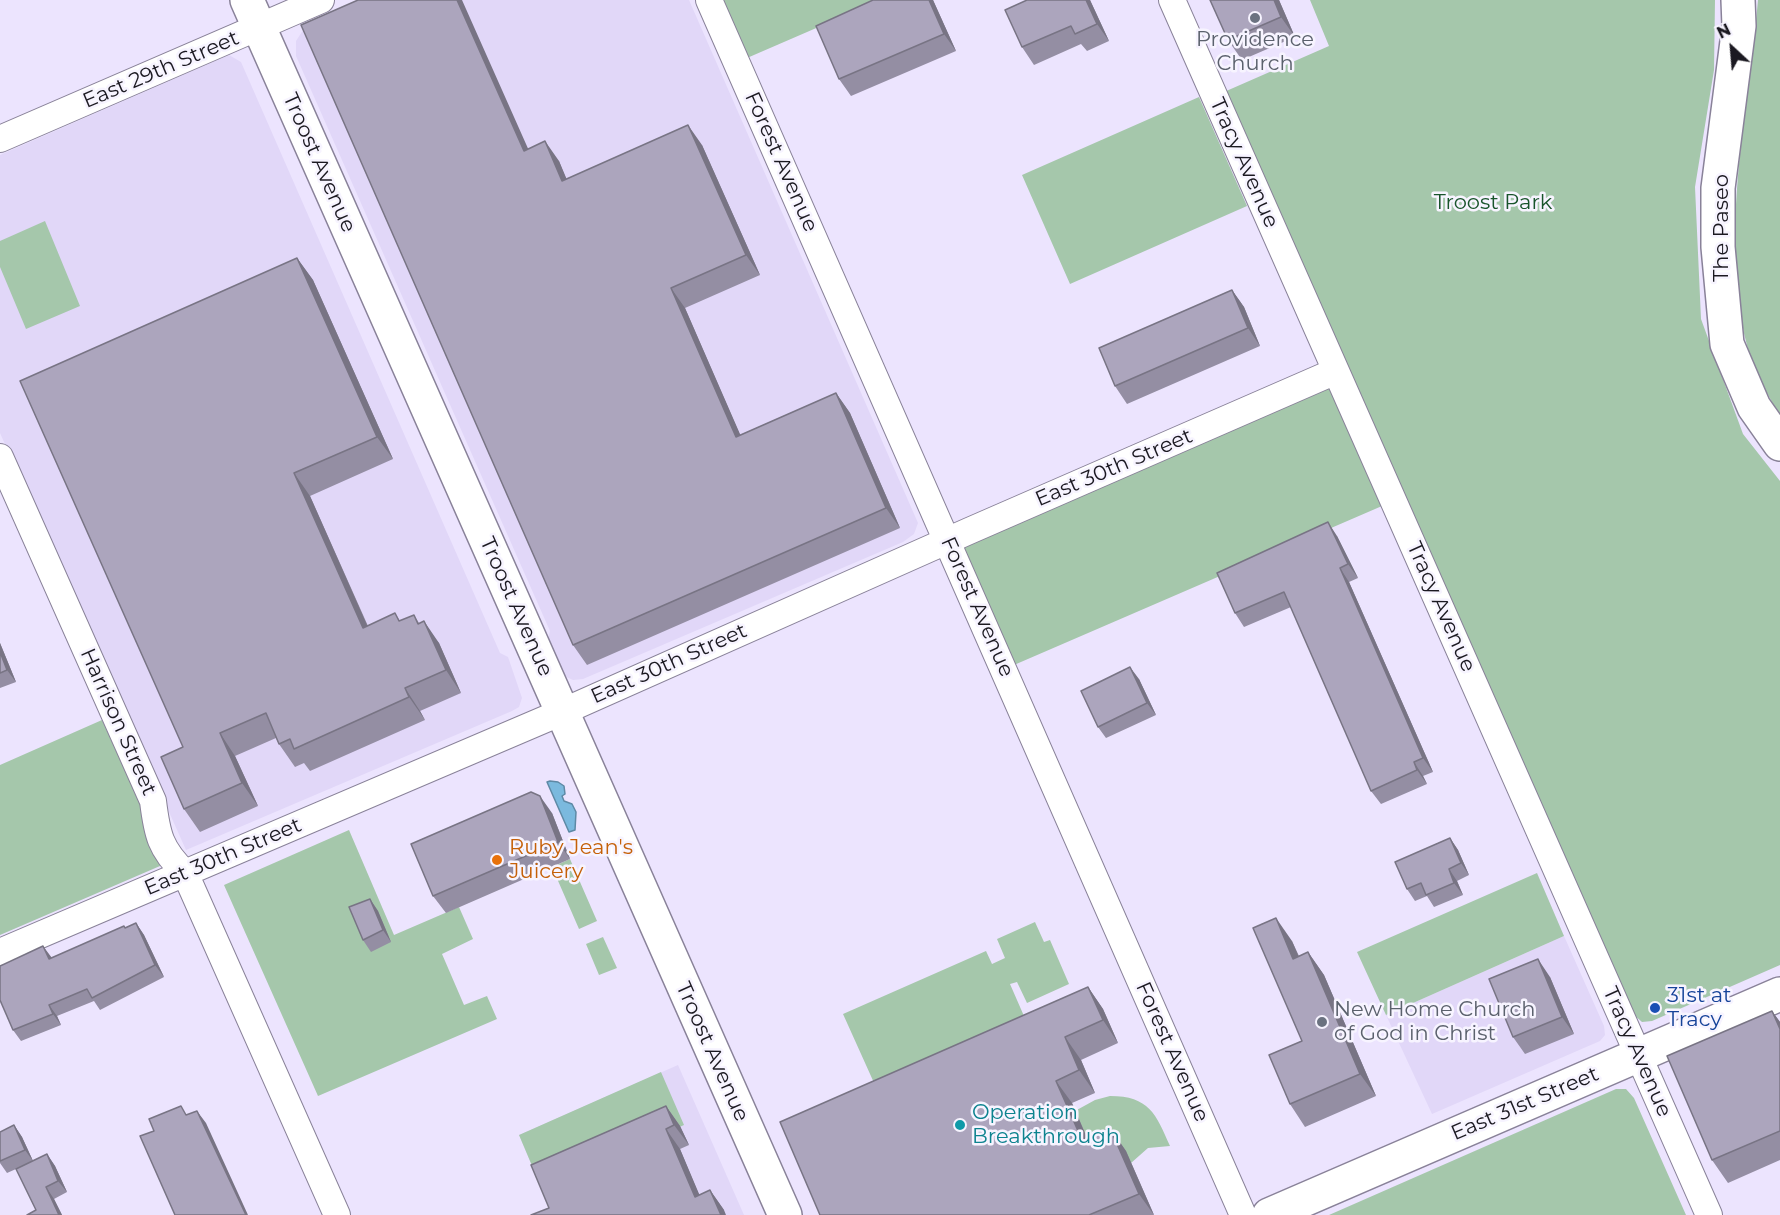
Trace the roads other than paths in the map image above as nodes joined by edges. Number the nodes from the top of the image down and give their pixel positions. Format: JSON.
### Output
{"nodes":[{"id":1,"x":321,"y":0,"type":"edge"},
{"id":2,"x":709,"y":0,"type":"edge"},
{"id":3,"x":1172,"y":0,"type":"edge"},
{"id":4,"x":1738,"y":0,"type":"edge"},
{"id":5,"x":253,"y":14,"type":"edge"},
{"id":6,"x":0,"y":139,"type":"edge"},
{"id":7,"x":1336,"y":371,"type":"junction"},
{"id":8,"x":1780,"y":444,"type":"edge"},
{"id":9,"x":0,"y":457,"type":"edge"},
{"id":10,"x":948,"y":540,"type":"junction"},
{"id":11,"x":562,"y":712,"type":"junction"},
{"id":12,"x":185,"y":873,"type":"junction"},
{"id":13,"x":0,"y":952,"type":"edge"},
{"id":14,"x":1780,"y":994,"type":"edge"},
{"id":15,"x":1639,"y":1055,"type":"junction"},
{"id":16,"x":337,"y":1215,"type":"edge"},
{"id":17,"x":785,"y":1215,"type":"edge"},
{"id":18,"x":1243,"y":1215,"type":"edge"},
{"id":19,"x":1269,"y":1215,"type":"edge"},
{"id":20,"x":1709,"y":1215,"type":"edge"}],
"edges":[{"from":1,"to":5,"type":"street","name":"East 29th Street"},
{"from":2,"to":10,"type":"street","name":"Forest Avenue"},
{"from":3,"to":7,"type":"street","name":"Tracy Avenue"},
{"from":4,"to":8,"type":"main road","name":"The Paseo"},
{"from":5,"to":6,"type":"street","name":"East 29th Street"},
{"from":5,"to":11,"type":"main road","name":"Troost Avenue"},
{"from":7,"to":10,"type":"street","name":"East 30th Street"},
{"from":7,"to":15,"type":"street","name":"Tracy Avenue"},
{"from":9,"to":12,"type":"street","name":"Harrison Street"},
{"from":10,"to":11,"type":"street","name":"East 30th Street"},
{"from":10,"to":18,"type":"street","name":"Forest Avenue"},
{"from":11,"to":12,"type":"street","name":"East 30th Street"},
{"from":11,"to":17,"type":"main road","name":"Troost Avenue"},
{"from":12,"to":13,"type":"street","name":"East 30th Street"},
{"from":12,"to":16,"type":"street","name":"Harrison Street"},
{"from":14,"to":15,"type":"main road","name":"East 31st Street"},
{"from":15,"to":19,"type":"main road","name":"East 31st Street"},
{"from":15,"to":20,"type":"street","name":"Tracy Avenue"}]}
